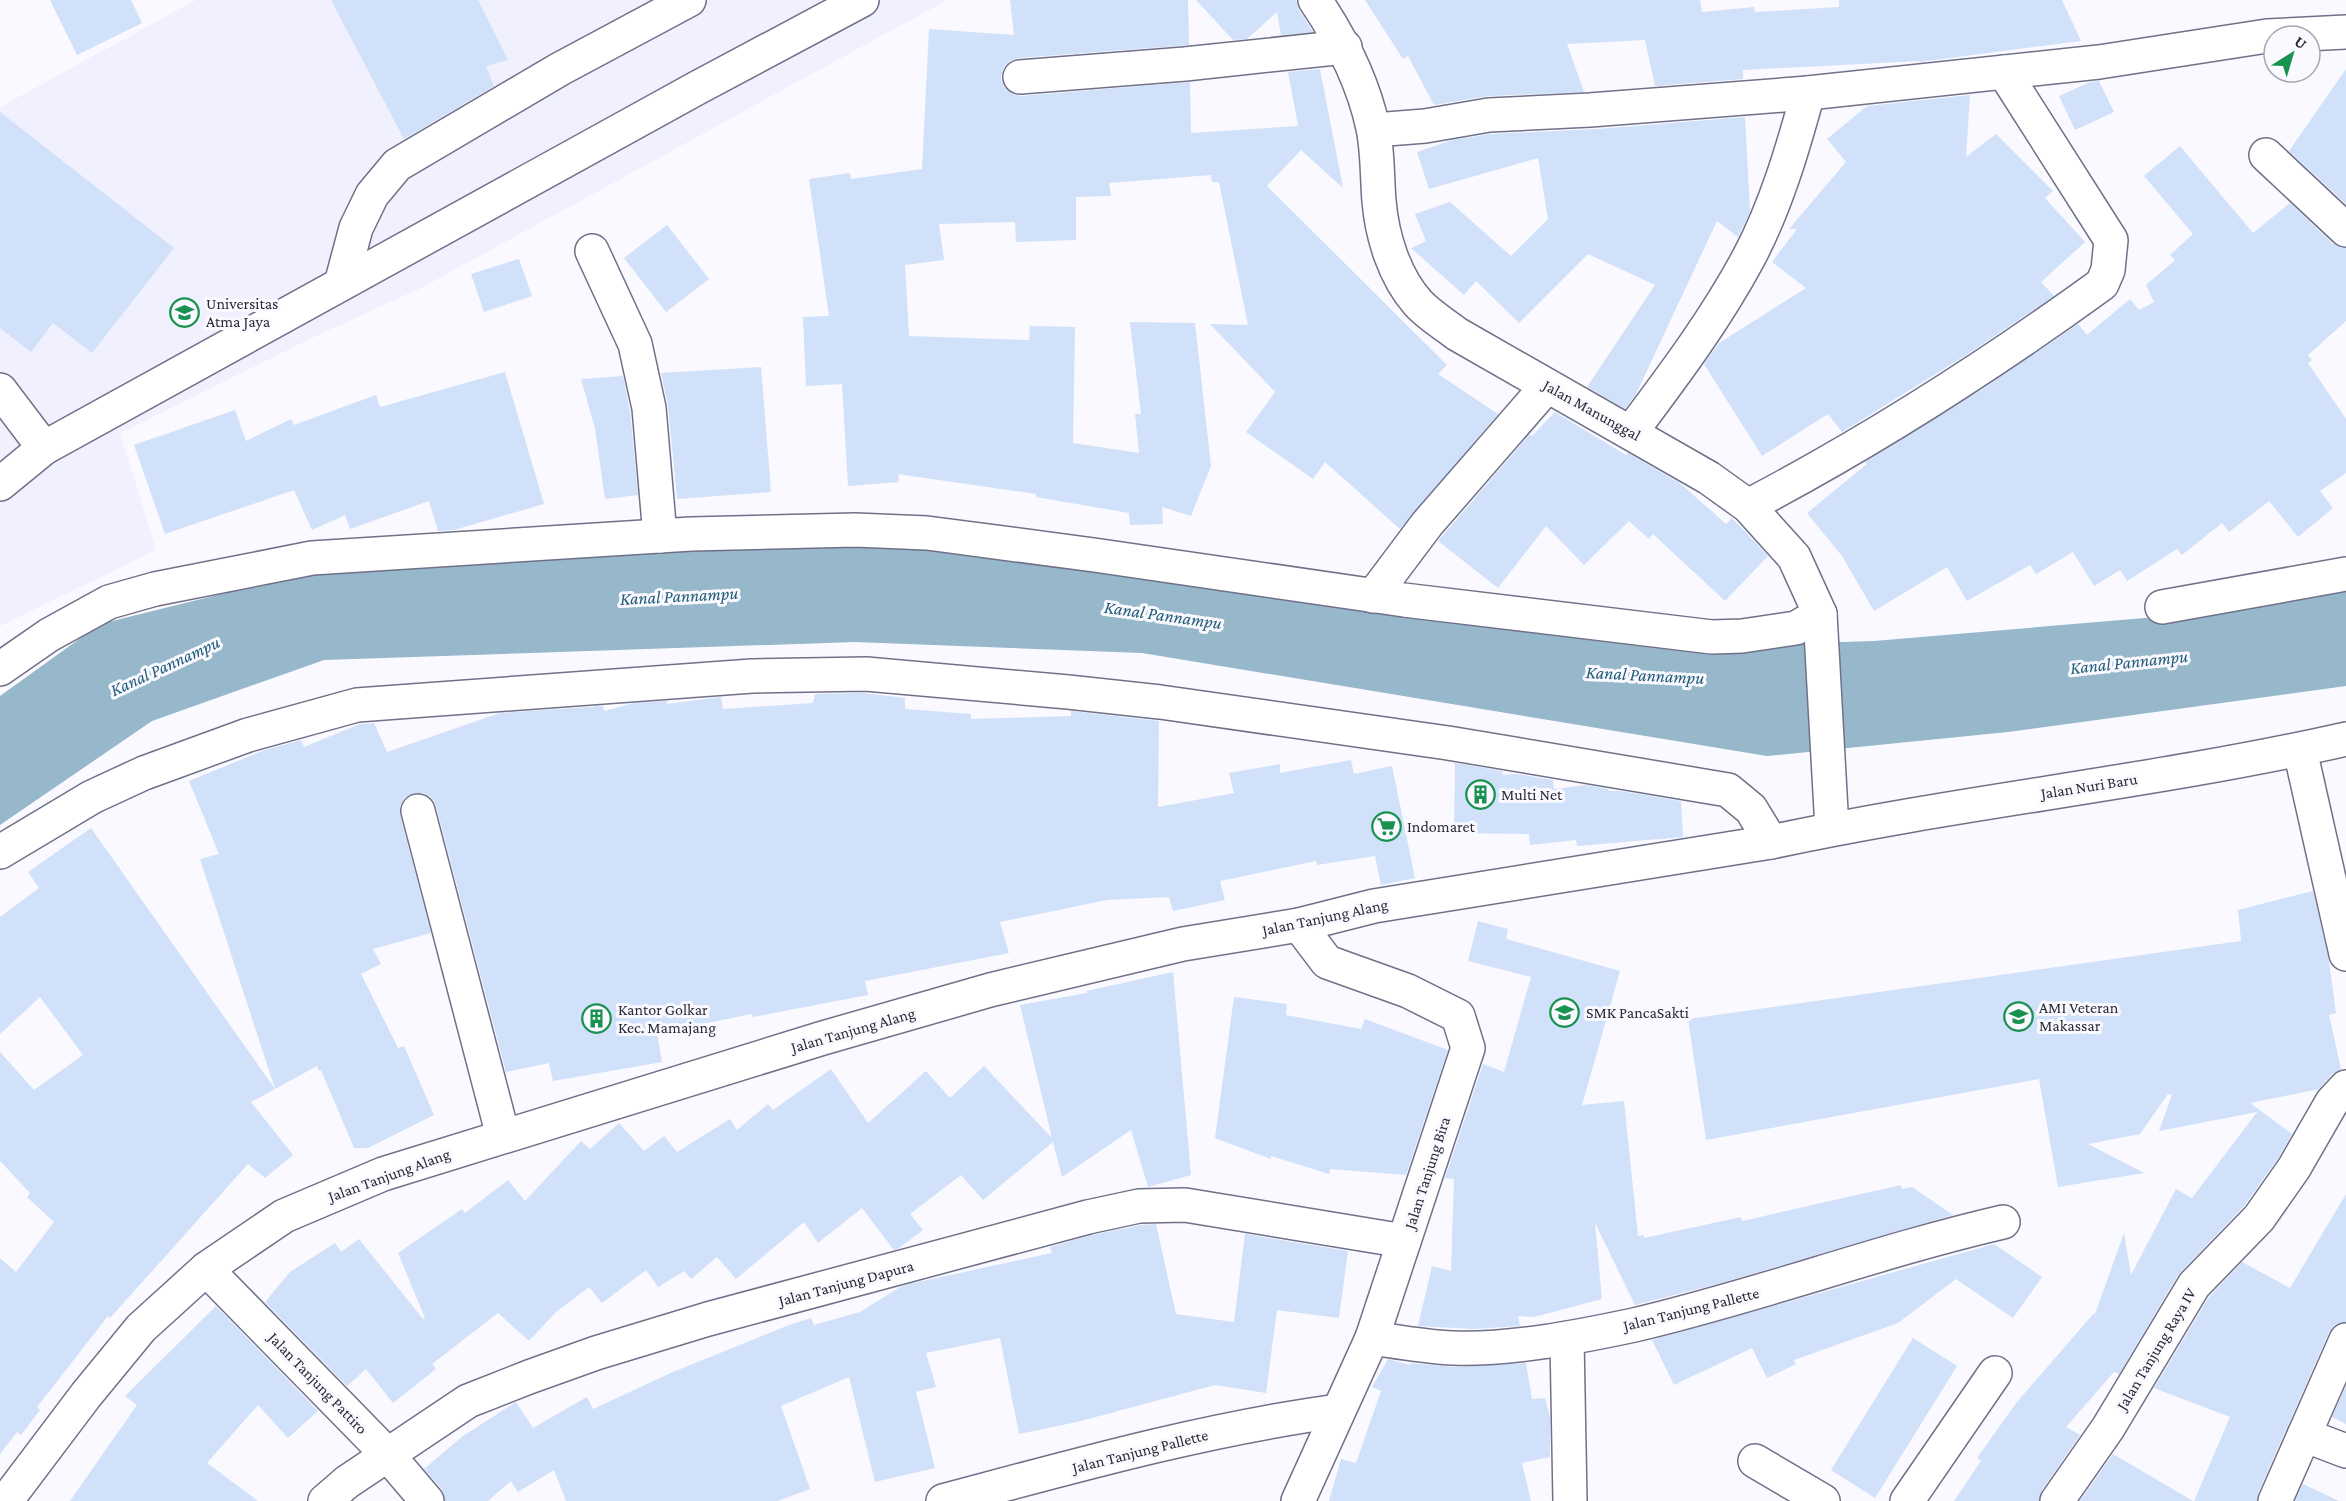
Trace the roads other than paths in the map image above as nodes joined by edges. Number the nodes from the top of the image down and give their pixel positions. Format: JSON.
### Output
{"nodes":[{"id":1,"x":688,"y":0,"type":"edge"},
{"id":2,"x":862,"y":0,"type":"edge"},
{"id":3,"x":1315,"y":0,"type":"edge"},
{"id":4,"x":2346,"y":32,"type":"edge"},
{"id":5,"x":1345,"y":47,"type":"junction"},
{"id":6,"x":2004,"y":72,"type":"junction"},
{"id":7,"x":1020,"y":77,"type":"dead end"},
{"id":8,"x":1808,"y":93,"type":"junction"},
{"id":9,"x":1374,"y":130,"type":"junction"},
{"id":10,"x":2266,"y":155,"type":"dead end"},
{"id":11,"x":2346,"y":230,"type":"edge"},
{"id":12,"x":591,"y":251,"type":"dead end"},
{"id":13,"x":341,"y":284,"type":"junction"},
{"id":14,"x":1547,"y":386,"type":"junction"},
{"id":15,"x":0,"y":390,"type":"edge"},
{"id":16,"x":1631,"y":432,"type":"junction"},
{"id":17,"x":44,"y":448,"type":"junction"},
{"id":18,"x":0,"y":484,"type":"edge"},
{"id":19,"x":1748,"y":506,"type":"junction"},
{"id":20,"x":660,"y":536,"type":"junction"},
{"id":21,"x":2346,"y":574,"type":"edge"},
{"id":22,"x":1373,"y":596,"type":"junction"},
{"id":23,"x":2162,"y":607,"type":"dead end"},
{"id":24,"x":1821,"y":621,"type":"junction"},
{"id":25,"x":0,"y":669,"type":"edge"},
{"id":26,"x":2346,"y":739,"type":"edge"},
{"id":27,"x":2300,"y":750,"type":"junction"},
{"id":28,"x":418,"y":811,"type":"dead end"},
{"id":29,"x":1832,"y":829,"type":"junction"},
{"id":30,"x":1771,"y":842,"type":"junction"},
{"id":31,"x":0,"y":852,"type":"edge"},
{"id":32,"x":1299,"y":925,"type":"junction"},
{"id":33,"x":2346,"y":954,"type":"edge"},
{"id":34,"x":2346,"y":1088,"type":"edge"},
{"id":35,"x":503,"y":1136,"type":"junction"},
{"id":36,"x":2003,"y":1222,"type":"dead end"},
{"id":37,"x":1404,"y":1241,"type":"junction"},
{"id":38,"x":206,"y":1269,"type":"junction"},
{"id":39,"x":1372,"y":1338,"type":"junction"},
{"id":40,"x":1567,"y":1339,"type":"junction"},
{"id":41,"x":2346,"y":1340,"type":"edge"},
{"id":42,"x":1995,"y":1373,"type":"dead end"},
{"id":43,"x":1338,"y":1411,"type":"junction"},
{"id":44,"x":2304,"y":1435,"type":"junction"},
{"id":45,"x":2346,"y":1451,"type":"edge"},
{"id":46,"x":387,"y":1454,"type":"junction"},
{"id":47,"x":1755,"y":1461,"type":"dead end"},
{"id":48,"x":6,"y":1501,"type":"edge"},
{"id":49,"x":325,"y":1501,"type":"edge"},
{"id":50,"x":427,"y":1501,"type":"edge"},
{"id":51,"x":943,"y":1501,"type":"edge"},
{"id":52,"x":1298,"y":1501,"type":"edge"},
{"id":53,"x":1570,"y":1501,"type":"edge"},
{"id":54,"x":1823,"y":1501,"type":"edge"},
{"id":55,"x":1907,"y":1501,"type":"edge"},
{"id":56,"x":2057,"y":1501,"type":"edge"},
{"id":57,"x":2275,"y":1501,"type":"edge"}],
"edges":[{"from":1,"to":13,"type":"street"},
{"from":2,"to":13,"type":"street"},
{"from":3,"to":5,"type":"street","name":"Jalan Manunggal"},
{"from":4,"to":6,"type":"street"},
{"from":5,"to":7,"type":"street"},
{"from":5,"to":9,"type":"street","name":"Jalan Manunggal"},
{"from":6,"to":8,"type":"street"},
{"from":6,"to":19,"type":"street"},
{"from":8,"to":9,"type":"street"},
{"from":8,"to":16,"type":"street"},
{"from":9,"to":14,"type":"street","name":"Jalan Manunggal"},
{"from":10,"to":11,"type":"street"},
{"from":12,"to":20,"type":"street"},
{"from":13,"to":17,"type":"street"},
{"from":14,"to":16,"type":"street","name":"Jalan Manunggal"},
{"from":14,"to":22,"type":"street"},
{"from":15,"to":17,"type":"street"},
{"from":16,"to":19,"type":"street","name":"Jalan Manunggal"},
{"from":17,"to":18,"type":"street"},
{"from":19,"to":24,"type":"street","name":"Jalan Manunggal"},
{"from":20,"to":22,"type":"street"},
{"from":20,"to":25,"type":"street"},
{"from":21,"to":23,"type":"street"},
{"from":22,"to":24,"type":"street"},
{"from":24,"to":29,"type":"street","name":"Jalan Manunggal"},
{"from":26,"to":27,"type":"street","name":"Jalan Nuri Baru"},
{"from":27,"to":29,"type":"street","name":"Jalan Nuri Baru"},
{"from":27,"to":33,"type":"street"},
{"from":28,"to":35,"type":"street"},
{"from":29,"to":30,"type":"street","name":"Jalan Tanjung Alang"},
{"from":30,"to":31,"type":"street"},
{"from":30,"to":32,"type":"street","name":"Jalan Tanjung Alang"},
{"from":32,"to":35,"type":"street","name":"Jalan Tanjung Alang"},
{"from":32,"to":37,"type":"street","name":"Jalan Tanjung Bira"},
{"from":34,"to":56,"type":"street","name":"Jalan Tanjung Raya IV"},
{"from":35,"to":38,"type":"street","name":"Jalan Tanjung Alang"},
{"from":36,"to":40,"type":"street","name":"Jalan Tanjung Pallette"},
{"from":37,"to":39,"type":"street","name":"Jalan Tanjung Bira"},
{"from":37,"to":46,"type":"street","name":"Jalan Tanjung Dapura"},
{"from":38,"to":46,"type":"street","name":"Jalan Tanjung Pattiro"},
{"from":38,"to":48,"type":"street","name":"Jalan Tanjung Alang"},
{"from":39,"to":40,"type":"street","name":"Jalan Tanjung Pallette"},
{"from":39,"to":43,"type":"street","name":"Jalan Tanjung Bira"},
{"from":40,"to":53,"type":"street"},
{"from":41,"to":44,"type":"street"},
{"from":42,"to":55,"type":"street"},
{"from":43,"to":51,"type":"street","name":"Jalan Tanjung Pallette"},
{"from":43,"to":52,"type":"street","name":"Jalan Tanjung Bira"},
{"from":44,"to":45,"type":"street"},
{"from":44,"to":57,"type":"street"},
{"from":46,"to":49,"type":"street","name":"Jalan Tanjung Dapura"},
{"from":46,"to":50,"type":"street","name":"Jalan Tanjung Pattiro"},
{"from":47,"to":54,"type":"street"}]}
